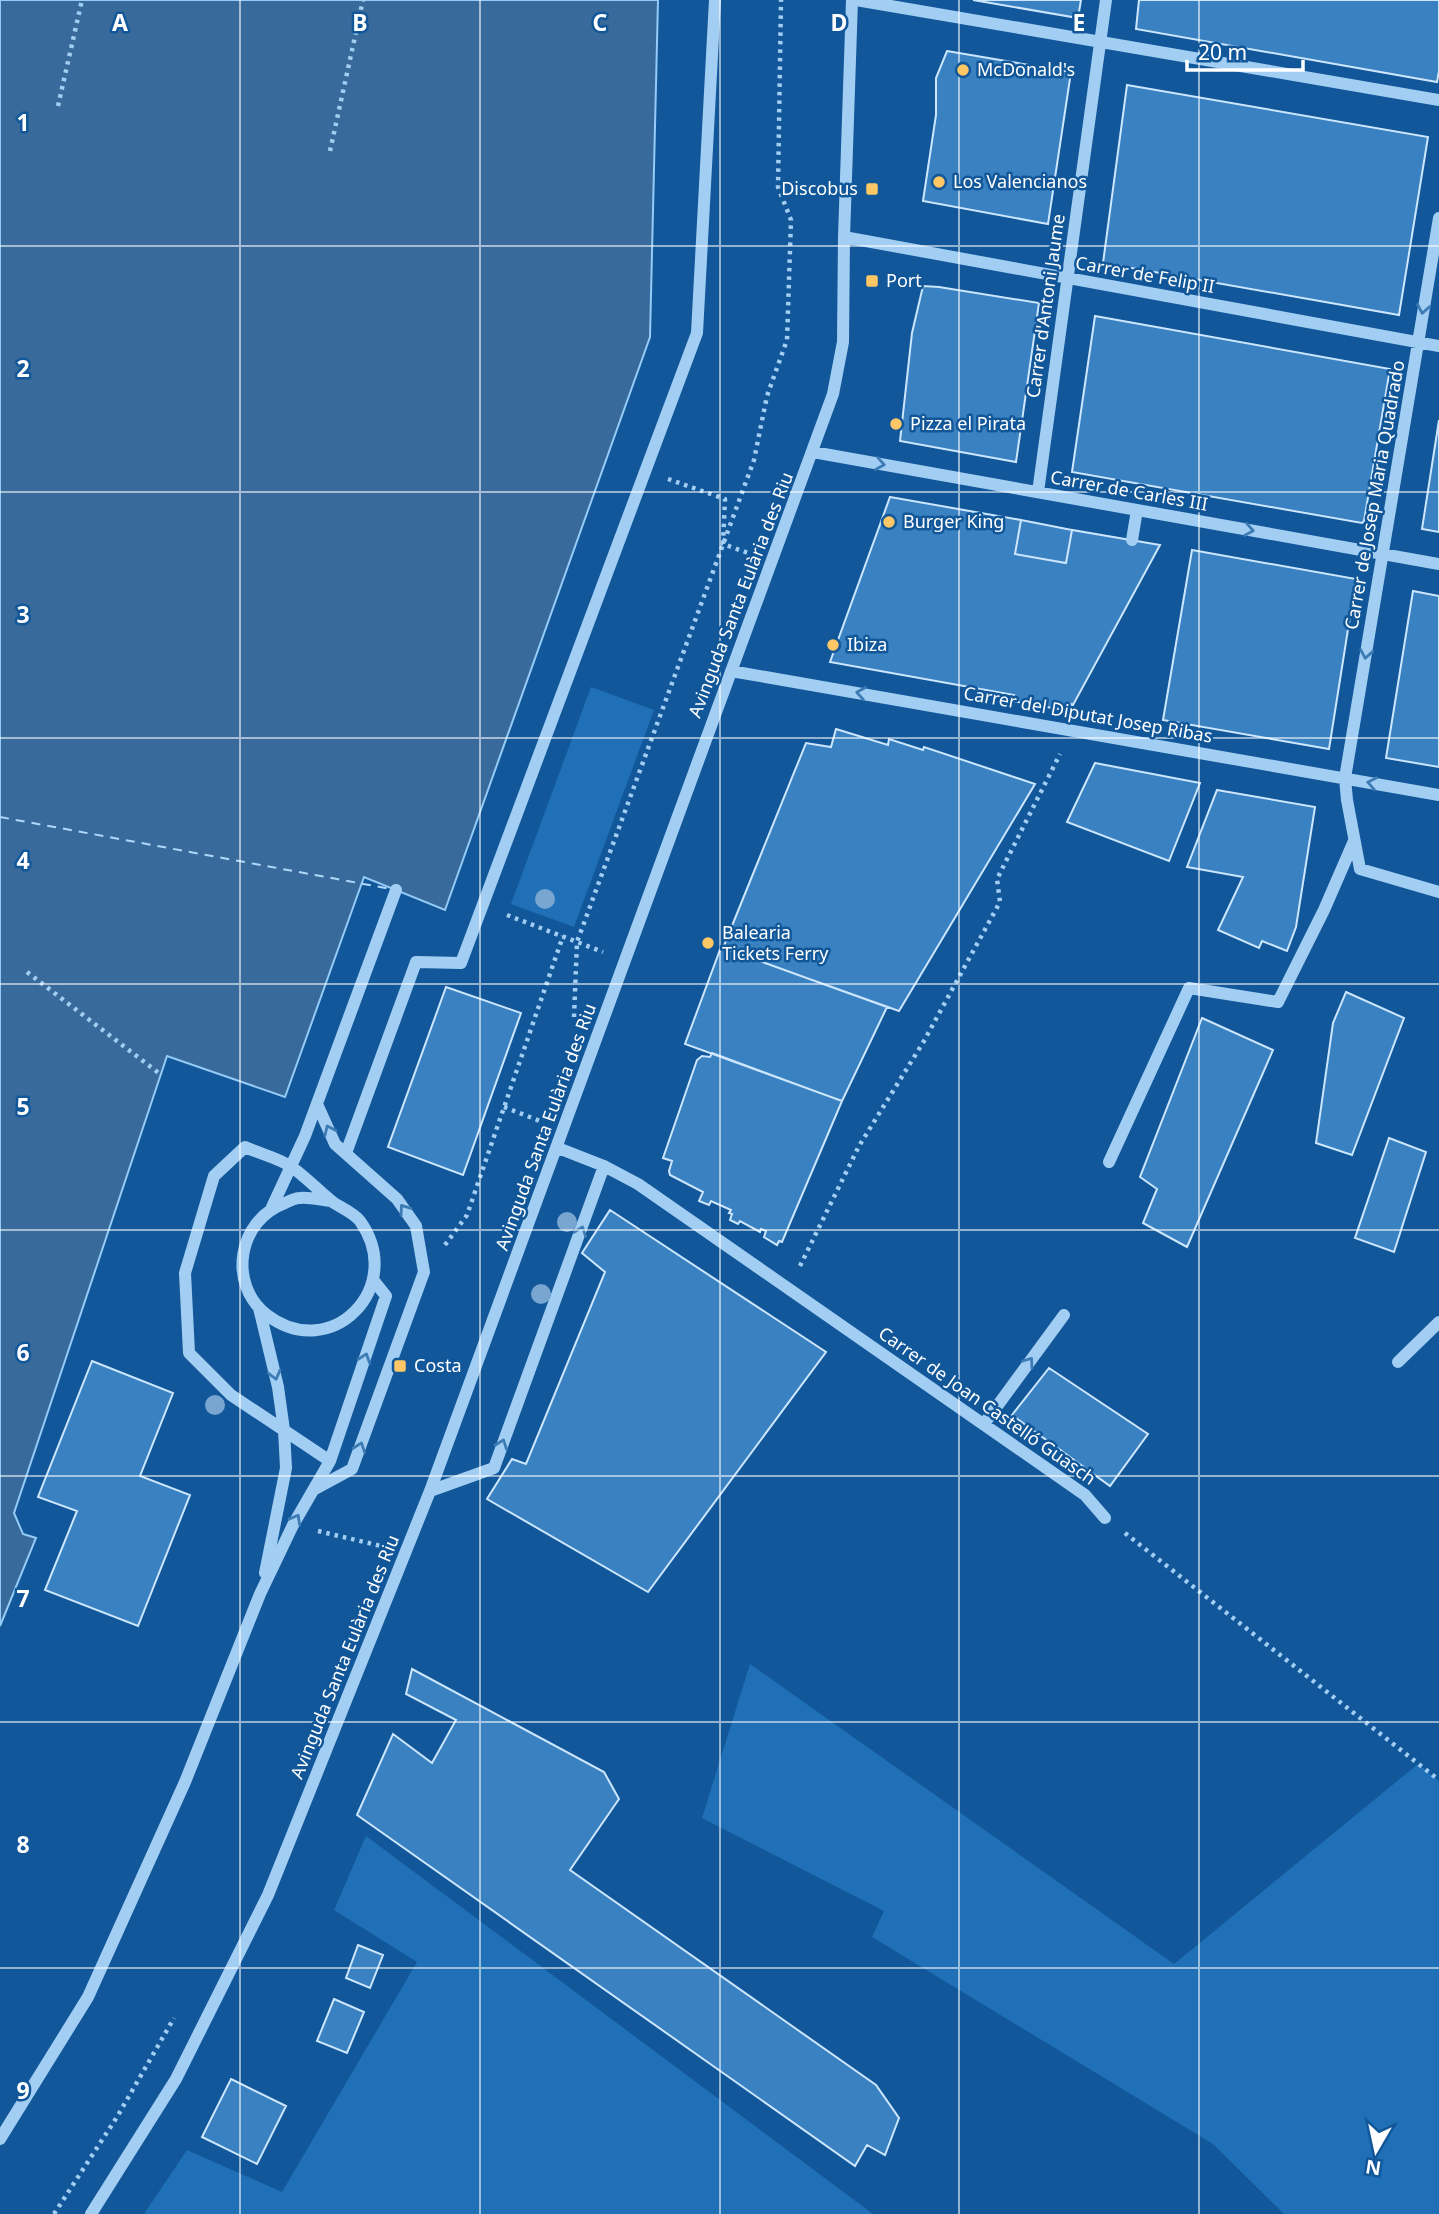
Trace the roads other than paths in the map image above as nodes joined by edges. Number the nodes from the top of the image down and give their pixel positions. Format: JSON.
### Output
{"nodes":[{"id":1,"x":715,"y":0,"type":"edge"},
{"id":2,"x":854,"y":0,"type":"edge"},
{"id":3,"x":1106,"y":0,"type":"edge"},
{"id":4,"x":1101,"y":42,"type":"junction"},
{"id":5,"x":1439,"y":100,"type":"edge"},
{"id":6,"x":1439,"y":218,"type":"edge"},
{"id":7,"x":844,"y":237,"type":"junction"},
{"id":8,"x":1068,"y":279,"type":"junction"},
{"id":9,"x":1418,"y":342,"type":"junction"},
{"id":10,"x":1439,"y":346,"type":"edge"},
{"id":11,"x":813,"y":452,"type":"junction"},
{"id":12,"x":1038,"y":492,"type":"junction"},
{"id":13,"x":1137,"y":510,"type":"junction"},
{"id":14,"x":1132,"y":540,"type":"dead end"},
{"id":15,"x":1382,"y":554,"type":"junction"},
{"id":16,"x":1439,"y":564,"type":"edge"},
{"id":17,"x":731,"y":671,"type":"junction"},
{"id":18,"x":1345,"y":778,"type":"junction"},
{"id":19,"x":1439,"y":795,"type":"edge"},
{"id":20,"x":1354,"y":841,"type":"junction"},
{"id":21,"x":396,"y":890,"type":"dead end"},
{"id":22,"x":1439,"y":892,"type":"edge"},
{"id":23,"x":317,"y":1104,"type":"junction"},
{"id":24,"x":558,"y":1148,"type":"junction"},
{"id":25,"x":345,"y":1153,"type":"junction"},
{"id":26,"x":1109,"y":1162,"type":"dead end"},
{"id":27,"x":291,"y":1166,"type":"junction"},
{"id":28,"x":604,"y":1166,"type":"junction"},
{"id":29,"x":331,"y":1201,"type":"junction"},
{"id":30,"x":272,"y":1208,"type":"junction"},
{"id":31,"x":374,"y":1281,"type":"junction"},
{"id":32,"x":259,"y":1308,"type":"junction"},
{"id":33,"x":1064,"y":1315,"type":"dead end"},
{"id":34,"x":1439,"y":1322,"type":"edge"},
{"id":35,"x":1398,"y":1362,"type":"dead end"},
{"id":36,"x":984,"y":1424,"type":"junction"},
{"id":37,"x":284,"y":1430,"type":"junction"},
{"id":38,"x":330,"y":1461,"type":"junction"},
{"id":39,"x":313,"y":1490,"type":"junction"},
{"id":40,"x":430,"y":1491,"type":"junction"},
{"id":41,"x":1105,"y":1518,"type":"road end"},
{"id":42,"x":260,"y":1594,"type":"junction"},
{"id":43,"x":0,"y":2139,"type":"edge"},
{"id":44,"x":91,"y":2214,"type":"edge"}],
"edges":[{"from":1,"to":25,"type":"street"},
{"from":2,"to":4,"type":"street"},
{"from":2,"to":7,"type":"street","name":"Avinguda Santa Eulària des Riu"},
{"from":3,"to":4,"type":"street","name":"Carrer d'Antoni Jaume"},
{"from":4,"to":5,"type":"street"},
{"from":4,"to":8,"type":"street","name":"Carrer d'Antoni Jaume"},
{"from":6,"to":9,"type":"street","name":"Carrer de Josep Maria Quadrado","one_way":true},
{"from":7,"to":8,"type":"street","name":"Carrer de Felip II"},
{"from":7,"to":11,"type":"street","name":"Avinguda Santa Eulària des Riu"},
{"from":8,"to":9,"type":"street","name":"Carrer de Felip II"},
{"from":8,"to":12,"type":"street","name":"Carrer d'Antoni Jaume"},
{"from":9,"to":10,"type":"street","name":"Carrer de Felip II"},
{"from":9,"to":15,"type":"street","name":"Carrer de Josep Maria Quadrado"},
{"from":11,"to":12,"type":"street","name":"Carrer de Carles III","one_way":true},
{"from":11,"to":17,"type":"street","name":"Avinguda Santa Eulària des Riu"},
{"from":12,"to":13,"type":"street","name":"Carrer de Carles III"},
{"from":13,"to":14,"type":"street"},
{"from":13,"to":15,"type":"street","name":"Carrer de Carles III","one_way":true},
{"from":15,"to":16,"type":"street","name":"Carrer de Carles III"},
{"from":15,"to":18,"type":"street","name":"Carrer de Josep Maria Quadrado","one_way":true},
{"from":18,"to":17,"type":"street","name":"Carrer del Diputat Josep Ribas","one_way":true},
{"from":17,"to":24,"type":"street","name":"Avinguda Santa Eulària des Riu"},
{"from":19,"to":18,"type":"street","name":"Carrer del Diputat Josep Ribas","one_way":true},
{"from":18,"to":20,"type":"street","name":"Carrer de Josep Maria Quadrado"},
{"from":20,"to":22,"type":"street","name":"Carrer de Josep Maria Quadrado"},
{"from":20,"to":26,"type":"street"},
{"from":21,"to":23,"type":"street"},
{"from":25,"to":23,"type":"street","one_way":true},
{"from":23,"to":27,"type":"street"},
{"from":24,"to":28,"type":"street","name":"Carrer de Joan Castelló Guasch"},
{"from":24,"to":40,"type":"street","name":"Avinguda Santa Eulària des Riu"},
{"from":39,"to":25,"type":"street","one_way":true},
{"from":27,"to":29,"type":"street"},
{"from":27,"to":30,"type":"street"},
{"from":27,"to":37,"type":"street"},
{"from":28,"to":36,"type":"street","name":"Carrer de Joan Castelló Guasch"},
{"from":40,"to":28,"type":"street","one_way":true},
{"from":29,"to":30,"type":"street"},
{"from":29,"to":31,"type":"street"},
{"from":30,"to":32,"type":"street"},
{"from":31,"to":32,"type":"street"},
{"from":38,"to":31,"type":"street","one_way":true},
{"from":32,"to":37,"type":"street","one_way":true},
{"from":36,"to":33,"type":"street","one_way":true},
{"from":34,"to":35,"type":"street"},
{"from":36,"to":41,"type":"street","name":"Carrer de Joan Castelló Guasch"},
{"from":37,"to":38,"type":"street"},
{"from":37,"to":42,"type":"street"},
{"from":38,"to":39,"type":"street"},
{"from":42,"to":39,"type":"street","one_way":true},
{"from":40,"to":44,"type":"street","name":"Avinguda Santa Eulària des Riu"},
{"from":42,"to":43,"type":"street"}]}
